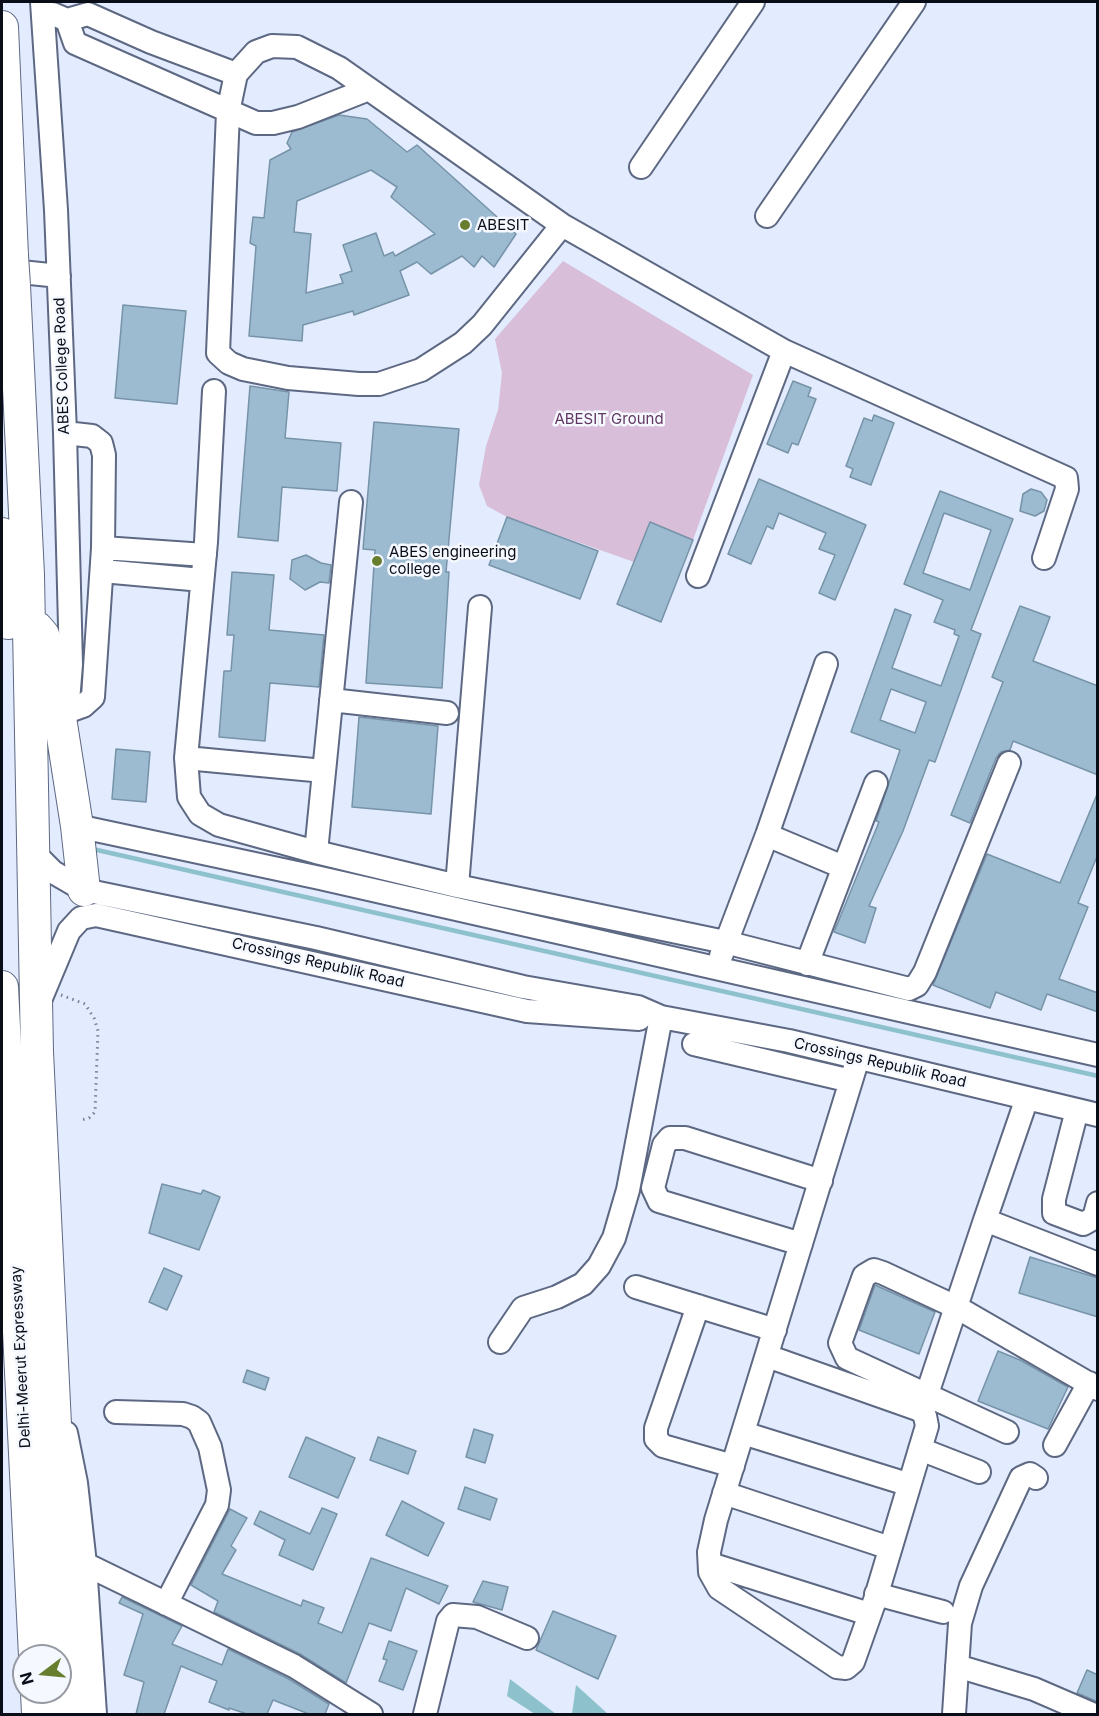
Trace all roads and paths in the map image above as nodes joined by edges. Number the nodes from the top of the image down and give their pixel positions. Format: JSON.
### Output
{"nodes":[{"id":1,"x":753,"y":2,"type":"edge"},
{"id":2,"x":914,"y":2,"type":"edge"},
{"id":3,"x":42,"y":6,"type":"edge"},
{"id":4,"x":67,"y":20,"type":"junction"},
{"id":5,"x":2,"y":27,"type":"edge"},
{"id":6,"x":236,"y":74,"type":"junction"},
{"id":7,"x":369,"y":89,"type":"junction"},
{"id":8,"x":228,"y":112,"type":"junction"},
{"id":9,"x":641,"y":167,"type":"dead end"},
{"id":10,"x":767,"y":216,"type":"dead end"},
{"id":11,"x":562,"y":225,"type":"junction"},
{"id":12,"x":9,"y":270,"type":"edge"},
{"id":13,"x":59,"y":276,"type":"junction"},
{"id":14,"x":784,"y":351,"type":"junction"},
{"id":15,"x":214,"y":391,"type":"dead end"},
{"id":16,"x":65,"y":433,"type":"junction"},
{"id":17,"x":351,"y":502,"type":"dead end"},
{"id":18,"x":2,"y":534,"type":"edge"},
{"id":19,"x":103,"y":548,"type":"junction"},
{"id":20,"x":205,"y":555,"type":"junction"},
{"id":21,"x":1044,"y":558,"type":"dead end"},
{"id":22,"x":102,"y":571,"type":"junction"},
{"id":23,"x":698,"y":576,"type":"dead end"},
{"id":24,"x":202,"y":580,"type":"junction"},
{"id":25,"x":480,"y":607,"type":"dead end"},
{"id":26,"x":29,"y":619,"type":"junction"},
{"id":27,"x":826,"y":664,"type":"dead end"},
{"id":28,"x":331,"y":700,"type":"junction"},
{"id":29,"x":447,"y":713,"type":"dead end"},
{"id":30,"x":65,"y":720,"type":"junction"},
{"id":31,"x":186,"y":758,"type":"junction"},
{"id":32,"x":1009,"y":763,"type":"dead end"},
{"id":33,"x":324,"y":771,"type":"junction"},
{"id":34,"x":876,"y":783,"type":"dead end"},
{"id":35,"x":77,"y":826,"type":"junction"},
{"id":36,"x":767,"y":835,"type":"junction"},
{"id":37,"x":32,"y":851,"type":"junction"},
{"id":38,"x":316,"y":852,"type":"junction"},
{"id":39,"x":843,"y":867,"type":"junction"},
{"id":40,"x":457,"y":886,"type":"junction"},
{"id":41,"x":84,"y":890,"type":"junction"},
{"id":42,"x":725,"y":942,"type":"junction"},
{"id":43,"x":807,"y":964,"type":"junction"},
{"id":44,"x":717,"y":968,"type":"junction"},
{"id":45,"x":2,"y":987,"type":"edge"},
{"id":46,"x":2,"y":997,"type":"edge"},
{"id":47,"x":40,"y":1002,"type":"junction"},
{"id":48,"x":661,"y":1017,"type":"junction"},
{"id":49,"x":694,"y":1044,"type":"dead end"},
{"id":50,"x":1098,"y":1055,"type":"edge"},
{"id":51,"x":858,"y":1058,"type":"junction"},
{"id":52,"x":851,"y":1081,"type":"junction"},
{"id":53,"x":1027,"y":1098,"type":"junction"},
{"id":54,"x":1087,"y":1112,"type":"edge"},
{"id":55,"x":81,"y":1120,"type":"dead end"},
{"id":56,"x":821,"y":1181,"type":"junction"},
{"id":57,"x":1098,"y":1203,"type":"edge"},
{"id":58,"x":985,"y":1220,"type":"junction"},
{"id":59,"x":801,"y":1244,"type":"junction"},
{"id":60,"x":1098,"y":1264,"type":"edge"},
{"id":61,"x":636,"y":1287,"type":"dead end"},
{"id":62,"x":698,"y":1306,"type":"junction"},
{"id":63,"x":958,"y":1308,"type":"junction"},
{"id":64,"x":775,"y":1330,"type":"junction"},
{"id":65,"x":500,"y":1342,"type":"dead end"},
{"id":66,"x":767,"y":1356,"type":"junction"},
{"id":67,"x":1093,"y":1386,"type":"edge"},
{"id":68,"x":926,"y":1397,"type":"junction"},
{"id":69,"x":54,"y":1411,"type":"junction"},
{"id":70,"x":116,"y":1413,"type":"dead end"},
{"id":71,"x":1007,"y":1432,"type":"dead end"},
{"id":72,"x":743,"y":1433,"type":"junction"},
{"id":73,"x":1054,"y":1445,"type":"dead end"},
{"id":74,"x":920,"y":1449,"type":"junction"},
{"id":75,"x":733,"y":1466,"type":"junction"},
{"id":76,"x":979,"y":1472,"type":"dead end"},
{"id":77,"x":1036,"y":1478,"type":"dead end"},
{"id":78,"x":907,"y":1484,"type":"junction"},
{"id":79,"x":724,"y":1493,"type":"junction"},
{"id":80,"x":890,"y":1548,"type":"junction"},
{"id":81,"x":85,"y":1564,"type":"junction"},
{"id":82,"x":710,"y":1564,"type":"junction"},
{"id":83,"x":166,"y":1604,"type":"junction"},
{"id":84,"x":873,"y":1604,"type":"junction"},
{"id":85,"x":943,"y":1612,"type":"dead end"},
{"id":86,"x":527,"y":1638,"type":"dead end"},
{"id":87,"x":34,"y":1644,"type":"edge"},
{"id":88,"x":957,"y":1666,"type":"junction"},
{"id":89,"x":69,"y":1714,"type":"edge"},
{"id":90,"x":95,"y":1714,"type":"edge"},
{"id":91,"x":371,"y":1714,"type":"edge"},
{"id":92,"x":425,"y":1714,"type":"edge"},
{"id":93,"x":954,"y":1714,"type":"edge"},
{"id":94,"x":1092,"y":1714,"type":"edge"}],
"edges":[{"from":1,"to":9,"type":"street"},
{"from":2,"to":10,"type":"street"},
{"from":3,"to":4,"type":"street"},
{"from":3,"to":13,"type":"street","name":"ABES College Road"},
{"from":4,"to":6,"type":"street"},
{"from":4,"to":8,"type":"street"},
{"from":5,"to":12,"type":"highway"},
{"from":6,"to":7,"type":"street"},
{"from":6,"to":8,"type":"street"},
{"from":7,"to":8,"type":"street"},
{"from":7,"to":11,"type":"street"},
{"from":8,"to":11,"type":"street"},
{"from":11,"to":14,"type":"street"},
{"from":12,"to":13,"type":"street"},
{"from":12,"to":26,"type":"highway"},
{"from":13,"to":16,"type":"street","name":"ABES College Road"},
{"from":14,"to":21,"type":"street"},
{"from":14,"to":23,"type":"street"},
{"from":15,"to":20,"type":"street"},
{"from":16,"to":19,"type":"street"},
{"from":16,"to":30,"type":"street","name":"ABES College Road"},
{"from":17,"to":28,"type":"street"},
{"from":18,"to":37,"type":"highway"},
{"from":19,"to":20,"type":"street"},
{"from":19,"to":22,"type":"street"},
{"from":20,"to":24,"type":"street"},
{"from":22,"to":24,"type":"street"},
{"from":22,"to":30,"type":"street"},
{"from":24,"to":31,"type":"street"},
{"from":25,"to":40,"type":"street"},
{"from":26,"to":30,"type":"highway"},
{"from":26,"to":37,"type":"highway"},
{"from":27,"to":36,"type":"street"},
{"from":28,"to":29,"type":"street"},
{"from":28,"to":33,"type":"street"},
{"from":30,"to":35,"type":"highway"},
{"from":31,"to":33,"type":"street"},
{"from":31,"to":38,"type":"street"},
{"from":32,"to":43,"type":"street"},
{"from":33,"to":38,"type":"street"},
{"from":34,"to":39,"type":"street"},
{"from":35,"to":41,"type":"highway"},
{"from":35,"to":44,"type":"street"},
{"from":36,"to":39,"type":"street"},
{"from":36,"to":42,"type":"street"},
{"from":37,"to":41,"type":"street","name":"Crossings Republik Road"},
{"from":37,"to":47,"type":"highway"},
{"from":38,"to":40,"type":"street"},
{"from":39,"to":43,"type":"street"},
{"from":40,"to":42,"type":"street"},
{"from":41,"to":48,"type":"street","name":"Crossings Republik Road"},
{"from":42,"to":43,"type":"street"},
{"from":42,"to":44,"type":"street"},
{"from":44,"to":50,"type":"street"},
{"from":45,"to":46,"type":"highway","name":"Delhi-Meerut Expressway"},
{"from":46,"to":87,"type":"highway","name":"Delhi-Meerut Expressway"},
{"from":47,"to":48,"type":"street","name":"Crossings Republik Road"},
{"from":47,"to":55,"type":"path"},
{"from":47,"to":69,"type":"highway"},
{"from":48,"to":51,"type":"street","name":"Crossings Republik Road"},
{"from":48,"to":65,"type":"street"},
{"from":49,"to":52,"type":"street"},
{"from":51,"to":52,"type":"street"},
{"from":51,"to":53,"type":"street","name":"Crossings Republik Road"},
{"from":52,"to":56,"type":"street"},
{"from":53,"to":54,"type":"street","name":"Crossings Republik Road"},
{"from":53,"to":58,"type":"street"},
{"from":54,"to":57,"type":"street"},
{"from":56,"to":59,"type":"street"},
{"from":56,"to":59,"type":"street"},
{"from":58,"to":60,"type":"street"},
{"from":58,"to":63,"type":"street"},
{"from":59,"to":64,"type":"street"},
{"from":61,"to":62,"type":"street"},
{"from":62,"to":64,"type":"street"},
{"from":62,"to":75,"type":"street"},
{"from":63,"to":67,"type":"street"},
{"from":63,"to":68,"type":"street"},
{"from":63,"to":68,"type":"street"},
{"from":64,"to":66,"type":"street"},
{"from":66,"to":72,"type":"street"},
{"from":66,"to":74,"type":"street"},
{"from":67,"to":73,"type":"street"},
{"from":68,"to":71,"type":"street"},
{"from":69,"to":81,"type":"street"},
{"from":69,"to":89,"type":"highway"},
{"from":70,"to":83,"type":"street"},
{"from":72,"to":75,"type":"street"},
{"from":72,"to":78,"type":"street"},
{"from":74,"to":76,"type":"street"},
{"from":74,"to":78,"type":"street"},
{"from":75,"to":79,"type":"street"},
{"from":77,"to":88,"type":"street"},
{"from":78,"to":80,"type":"street"},
{"from":79,"to":80,"type":"street"},
{"from":79,"to":82,"type":"street"},
{"from":80,"to":84,"type":"street"},
{"from":81,"to":83,"type":"street"},
{"from":81,"to":90,"type":"street"},
{"from":82,"to":84,"type":"street"},
{"from":82,"to":84,"type":"street"},
{"from":83,"to":91,"type":"street"},
{"from":84,"to":85,"type":"street"},
{"from":86,"to":92,"type":"street"},
{"from":88,"to":93,"type":"street"},
{"from":88,"to":94,"type":"street"}]}
